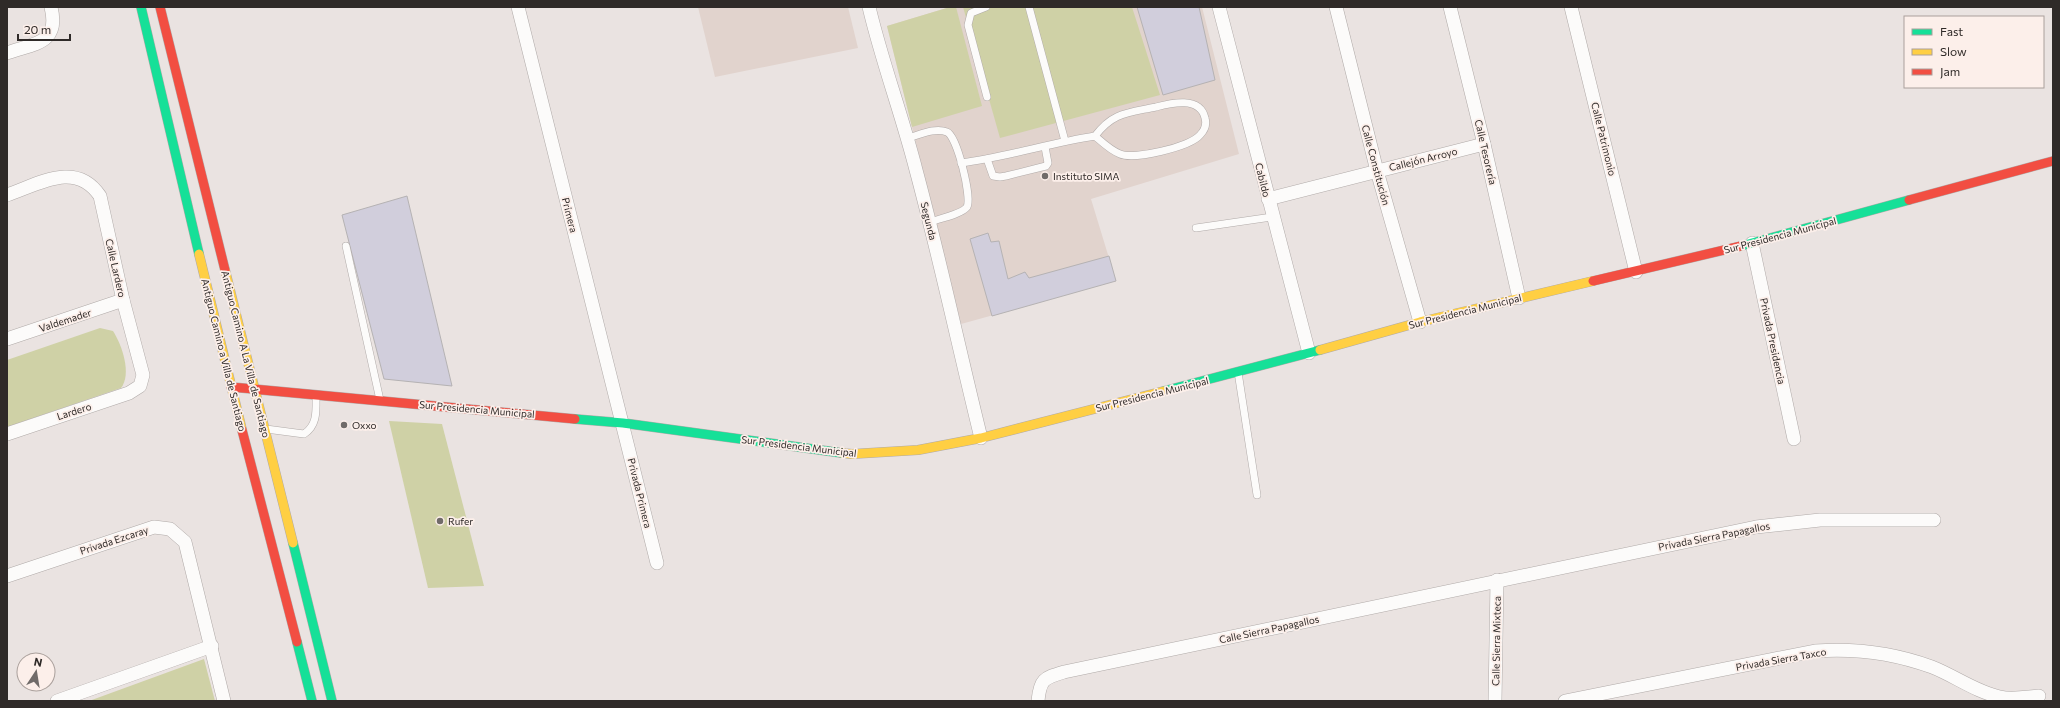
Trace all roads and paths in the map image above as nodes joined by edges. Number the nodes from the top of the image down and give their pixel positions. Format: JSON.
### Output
{"nodes":[{"id":1,"x":51,"y":7,"type":"edge"},
{"id":2,"x":141,"y":7,"type":"edge"},
{"id":3,"x":160,"y":7,"type":"edge"},
{"id":4,"x":518,"y":7,"type":"edge"},
{"id":5,"x":869,"y":7,"type":"edge"},
{"id":6,"x":986,"y":7,"type":"edge"},
{"id":7,"x":1029,"y":7,"type":"edge"},
{"id":8,"x":1219,"y":7,"type":"edge"},
{"id":9,"x":1336,"y":7,"type":"edge"},
{"id":10,"x":1450,"y":7,"type":"edge"},
{"id":11,"x":1571,"y":7,"type":"edge"},
{"id":12,"x":7,"y":53,"type":"edge"},
{"id":13,"x":987,"y":97,"type":"dead end"},
{"id":14,"x":1095,"y":136,"type":"junction"},
{"id":15,"x":908,"y":138,"type":"junction"},
{"id":16,"x":1065,"y":141,"type":"junction"},
{"id":17,"x":1484,"y":144,"type":"junction"},
{"id":18,"x":1045,"y":147,"type":"junction"},
{"id":19,"x":987,"y":159,"type":"junction"},
{"id":20,"x":2053,"y":160,"type":"edge"},
{"id":21,"x":961,"y":163,"type":"junction"},
{"id":22,"x":1377,"y":170,"type":"junction"},
{"id":23,"x":7,"y":195,"type":"edge"},
{"id":24,"x":1268,"y":199,"type":"junction"},
{"id":25,"x":1272,"y":217,"type":"junction"},
{"id":26,"x":930,"y":222,"type":"junction"},
{"id":27,"x":1196,"y":228,"type":"dead end"},
{"id":28,"x":1752,"y":244,"type":"junction"},
{"id":29,"x":346,"y":246,"type":"dead end"},
{"id":30,"x":1636,"y":272,"type":"junction"},
{"id":31,"x":1519,"y":298,"type":"junction"},
{"id":32,"x":123,"y":300,"type":"junction"},
{"id":33,"x":1420,"y":322,"type":"junction"},
{"id":34,"x":7,"y":339,"type":"edge"},
{"id":35,"x":1309,"y":353,"type":"junction"},
{"id":36,"x":1238,"y":372,"type":"junction"},
{"id":37,"x":140,"y":386,"type":"joint"},
{"id":38,"x":231,"y":387,"type":"junction"},
{"id":39,"x":255,"y":390,"type":"junction"},
{"id":40,"x":316,"y":395,"type":"junction"},
{"id":41,"x":380,"y":401,"type":"junction"},
{"id":42,"x":623,"y":423,"type":"junction"},
{"id":43,"x":264,"y":428,"type":"junction"},
{"id":44,"x":7,"y":434,"type":"edge"},
{"id":45,"x":981,"y":438,"type":"junction"},
{"id":46,"x":1794,"y":439,"type":"dead end"},
{"id":47,"x":1257,"y":495,"type":"dead end"},
{"id":48,"x":1934,"y":520,"type":"dead end"},
{"id":49,"x":657,"y":563,"type":"dead end"},
{"id":50,"x":7,"y":576,"type":"edge"},
{"id":51,"x":1496,"y":580,"type":"junction"},
{"id":52,"x":212,"y":646,"type":"junction"},
{"id":53,"x":2039,"y":696,"type":"dead end"},
{"id":54,"x":57,"y":701,"type":"edge"},
{"id":55,"x":224,"y":701,"type":"edge"},
{"id":56,"x":312,"y":701,"type":"edge"},
{"id":57,"x":332,"y":701,"type":"edge"},
{"id":58,"x":1038,"y":701,"type":"edge"},
{"id":59,"x":1495,"y":701,"type":"edge"},
{"id":60,"x":1565,"y":701,"type":"edge"}],
"edges":[{"from":1,"to":12,"type":"street"},
{"from":2,"to":38,"type":"street","name":"Antiguo Camino a Villa de Santiago"},
{"from":3,"to":39,"type":"street","name":"Antiguo Camino A La Villa de Santiago"},
{"from":4,"to":42,"type":"street","name":"Primera"},
{"from":5,"to":15,"type":"street","name":"Segunda"},
{"from":6,"to":13,"type":"lane"},
{"from":7,"to":16,"type":"lane"},
{"from":8,"to":24,"type":"street","name":"Cabildo"},
{"from":9,"to":22,"type":"street","name":"Calle Constitución"},
{"from":10,"to":17,"type":"street","name":"Calle Tesorería"},
{"from":11,"to":30,"type":"street","name":"Calle Patrimonio"},
{"from":14,"to":14,"type":"lane"},
{"from":14,"to":16,"type":"lane"},
{"from":15,"to":21,"type":"lane"},
{"from":15,"to":26,"type":"street","name":"Segunda"},
{"from":16,"to":18,"type":"lane"},
{"from":17,"to":22,"type":"street","name":"Callejón Arroyo"},
{"from":17,"to":31,"type":"street","name":"Calle Tesorería"},
{"from":18,"to":19,"type":"lane"},
{"from":18,"to":19,"type":"lane"},
{"from":19,"to":21,"type":"lane"},
{"from":20,"to":28,"type":"street","name":"Sur Presidencia Municipal"},
{"from":21,"to":26,"type":"lane"},
{"from":22,"to":24,"type":"street","name":"Callejón Arroyo"},
{"from":22,"to":33,"type":"street","name":"Calle Constitución"},
{"from":23,"to":32,"type":"street","name":"Calle Lardero"},
{"from":24,"to":25,"type":"street","name":"Cabildo"},
{"from":25,"to":27,"type":"lane"},
{"from":25,"to":35,"type":"street","name":"Cabildo"},
{"from":26,"to":45,"type":"street","name":"Segunda"},
{"from":28,"to":30,"type":"street","name":"Sur Presidencia Municipal"},
{"from":28,"to":46,"type":"street","name":"Privada Presidencia"},
{"from":29,"to":41,"type":"lane"},
{"from":30,"to":31,"type":"street","name":"Sur Presidencia Municipal"},
{"from":31,"to":33,"type":"street","name":"Sur Presidencia Municipal"},
{"from":32,"to":34,"type":"street","name":"Valdemader"},
{"from":32,"to":37,"type":"street","name":"Calle Lardero"},
{"from":33,"to":35,"type":"street","name":"Sur Presidencia Municipal"},
{"from":35,"to":36,"type":"street","name":"Sur Presidencia Municipal"},
{"from":36,"to":45,"type":"street","name":"Sur Presidencia Municipal"},
{"from":36,"to":47,"type":"lane"},
{"from":37,"to":44,"type":"street","name":"Lardero"},
{"from":38,"to":39,"type":"street","name":"Sur Presidencia Municipal"},
{"from":38,"to":56,"type":"street","name":"Antiguo Camino a Villa de Santiago"},
{"from":39,"to":40,"type":"street","name":"Sur Presidencia Municipal"},
{"from":39,"to":43,"type":"street","name":"Antiguo Camino A La Villa de Santiago"},
{"from":40,"to":41,"type":"street","name":"Sur Presidencia Municipal"},
{"from":40,"to":43,"type":"lane"},
{"from":41,"to":42,"type":"street","name":"Sur Presidencia Municipal"},
{"from":42,"to":45,"type":"street","name":"Sur Presidencia Municipal"},
{"from":42,"to":49,"type":"street","name":"Privada Primera"},
{"from":43,"to":57,"type":"street","name":"Antiguo Camino A La Villa de Santiago"},
{"from":48,"to":51,"type":"street","name":"Privada Sierra Papagallos"},
{"from":50,"to":52,"type":"street","name":"Privada Ezcaray"},
{"from":51,"to":58,"type":"street","name":"Calle Sierra Papagallos"},
{"from":51,"to":59,"type":"street","name":"Calle Sierra Mixteca"},
{"from":52,"to":54,"type":"street"},
{"from":52,"to":55,"type":"street","name":"Privada Ezcaray"},
{"from":53,"to":60,"type":"street","name":"Privada Sierra Taxco"}]}
